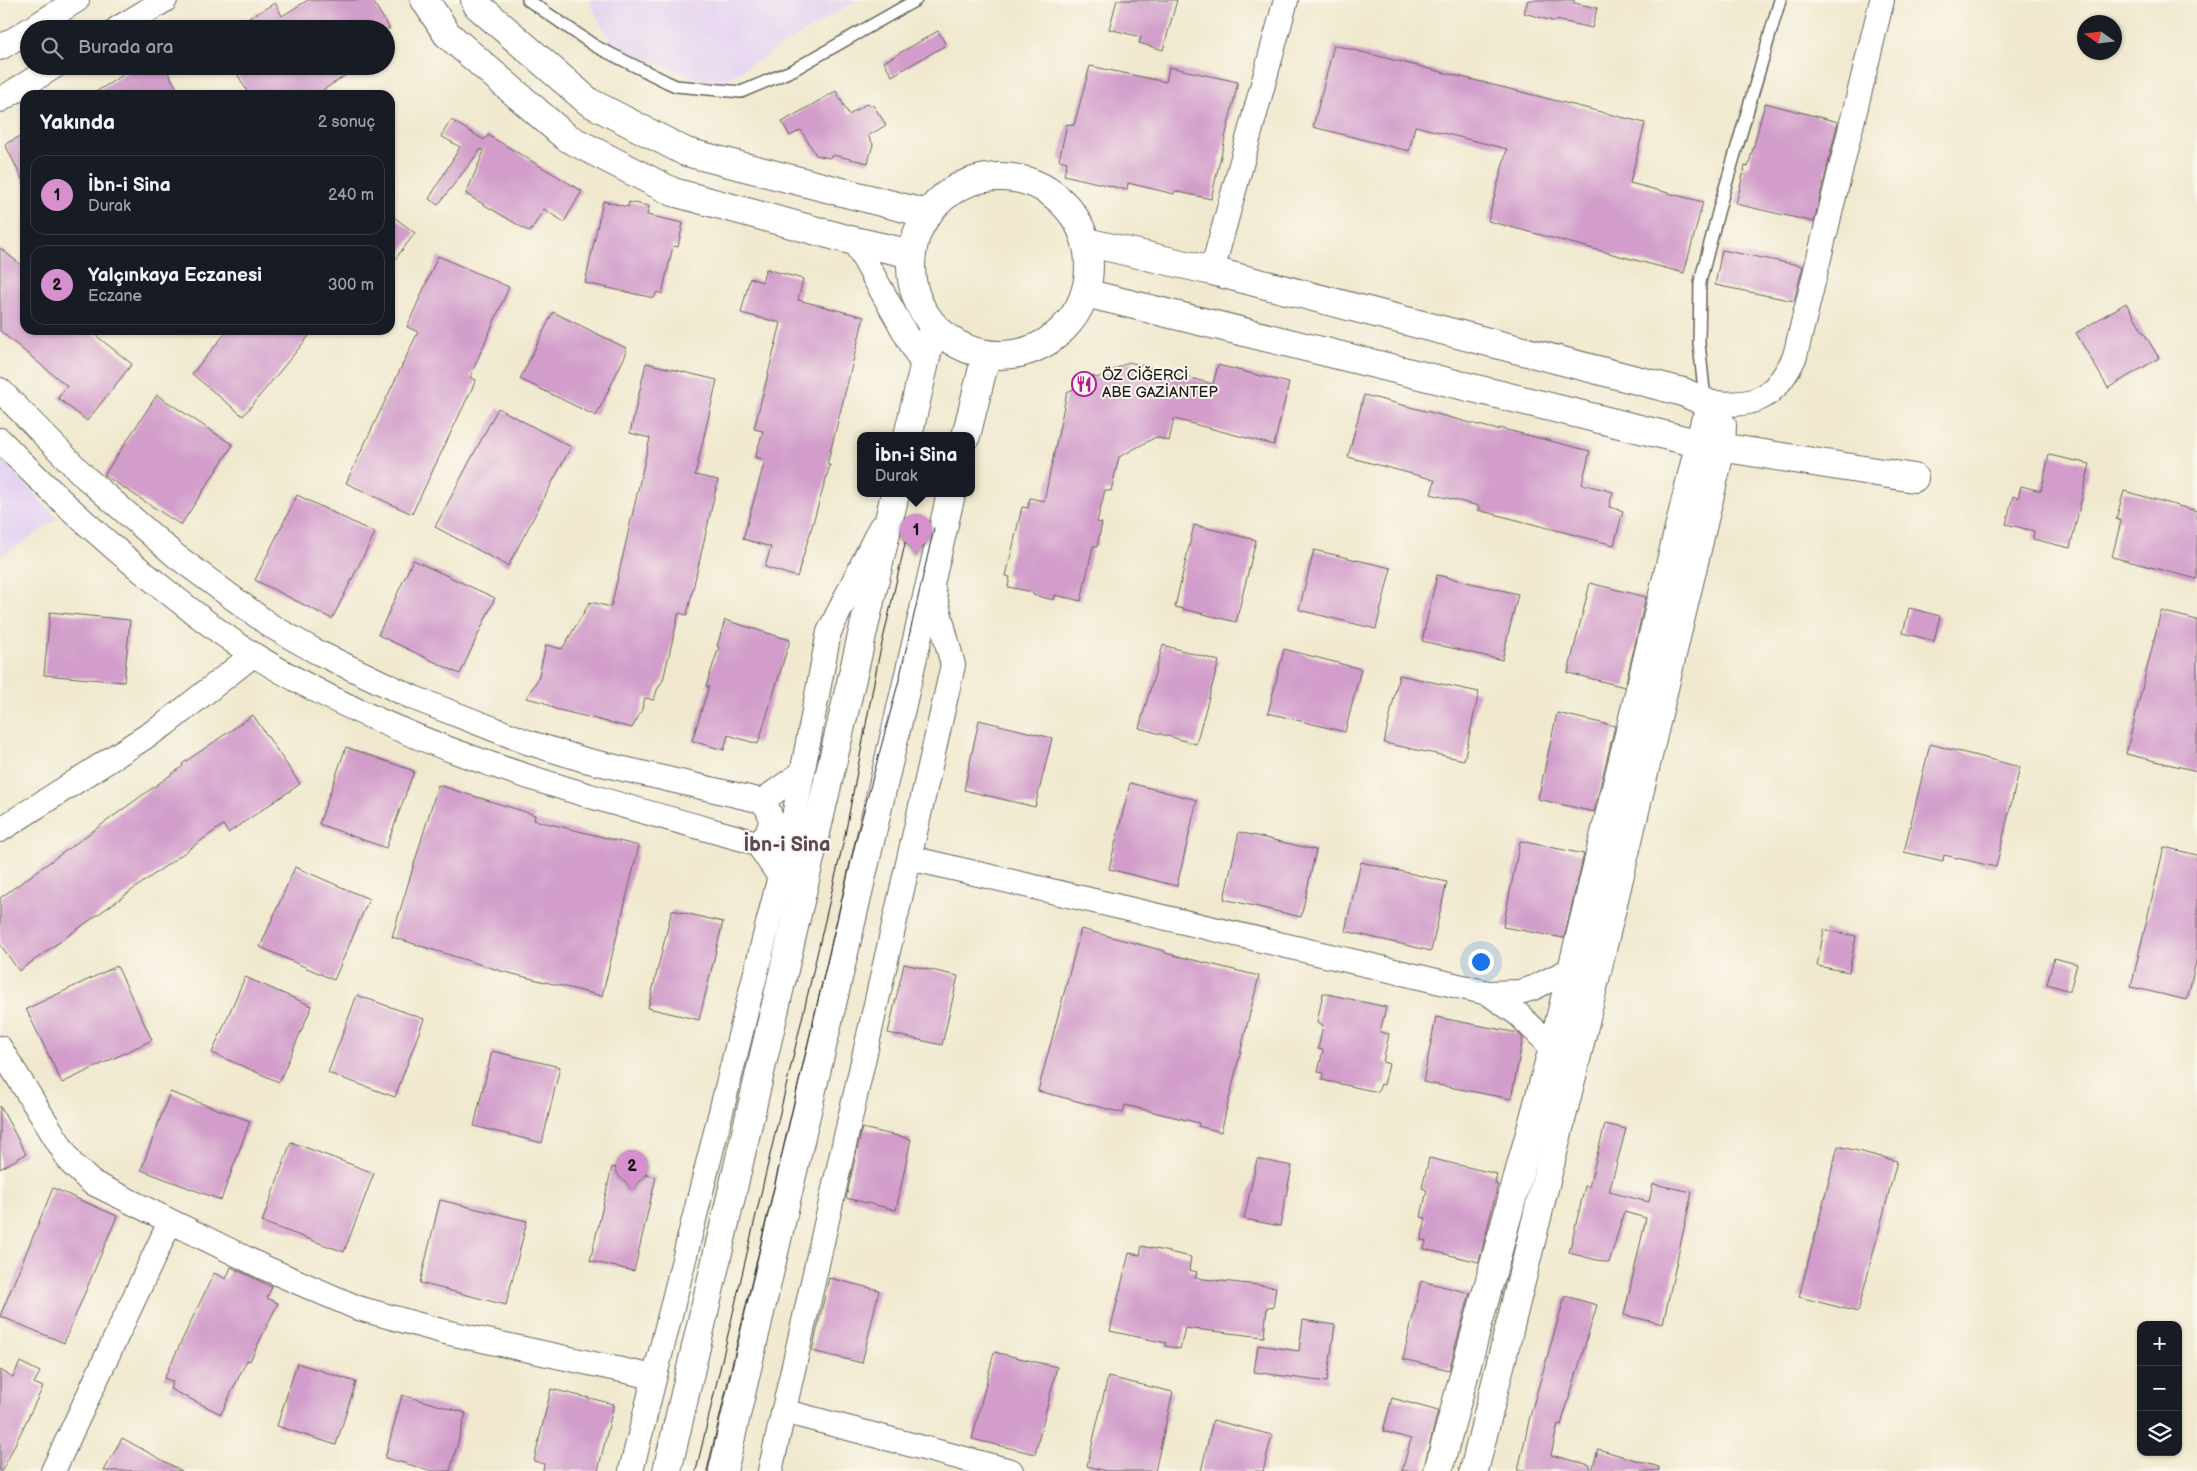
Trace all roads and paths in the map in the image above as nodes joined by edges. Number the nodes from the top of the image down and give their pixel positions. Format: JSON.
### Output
{"nodes":[{"id":1,"x":77,"y":0,"type":"edge"},
{"id":2,"x":165,"y":0,"type":"edge"},
{"id":3,"x":425,"y":0,"type":"edge"},
{"id":4,"x":475,"y":0,"type":"edge"},
{"id":5,"x":528,"y":0,"type":"edge"},
{"id":6,"x":916,"y":0,"type":"edge"},
{"id":7,"x":1286,"y":0,"type":"edge"},
{"id":8,"x":1780,"y":0,"type":"edge"},
{"id":9,"x":1882,"y":0,"type":"edge"},
{"id":10,"x":45,"y":20,"type":"edge"},
{"id":11,"x":132,"y":20,"type":"edge"},
{"id":12,"x":20,"y":35,"type":"edge"},
{"id":13,"x":0,"y":48,"type":"edge"},
{"id":14,"x":41,"y":75,"type":"edge"},
{"id":15,"x":0,"y":100,"type":"edge"},
{"id":16,"x":928,"y":214,"type":"junction"},
{"id":17,"x":854,"y":241,"type":"junction"},
{"id":18,"x":1086,"y":242,"type":"junction"},
{"id":19,"x":912,"y":254,"type":"junction"},
{"id":20,"x":1212,"y":271,"type":"junction"},
{"id":21,"x":1085,"y":293,"type":"junction"},
{"id":22,"x":933,"y":327,"type":"junction"},
{"id":23,"x":986,"y":356,"type":"junction"},
{"id":24,"x":924,"y":367,"type":"junction"},
{"id":25,"x":0,"y":390,"type":"edge"},
{"id":26,"x":1694,"y":397,"type":"junction"},
{"id":27,"x":909,"y":432,"type":"edge"},
{"id":28,"x":967,"y":432,"type":"edge"},
{"id":29,"x":0,"y":440,"type":"edge"},
{"id":30,"x":1711,"y":446,"type":"junction"},
{"id":31,"x":1914,"y":478,"type":"dead end"},
{"id":32,"x":950,"y":497,"type":"edge"},
{"id":33,"x":894,"y":498,"type":"edge"},
{"id":34,"x":930,"y":578,"type":"junction"},
{"id":35,"x":253,"y":655,"type":"junction"},
{"id":36,"x":803,"y":772,"type":"junction"},
{"id":37,"x":762,"y":801,"type":"junction"},
{"id":38,"x":0,"y":830,"type":"edge"},
{"id":39,"x":757,"y":843,"type":"junction"},
{"id":40,"x":910,"y":858,"type":"junction"},
{"id":41,"x":780,"y":877,"type":"junction"},
{"id":42,"x":1574,"y":968,"type":"junction"},
{"id":43,"x":1488,"y":993,"type":"junction"},
{"id":44,"x":0,"y":1048,"type":"edge"},
{"id":45,"x":1554,"y":1048,"type":"junction"},
{"id":46,"x":170,"y":1222,"type":"junction"},
{"id":47,"x":654,"y":1376,"type":"junction"},
{"id":48,"x":783,"y":1411,"type":"junction"},
{"id":49,"x":52,"y":1471,"type":"edge"},
{"id":50,"x":632,"y":1471,"type":"edge"},
{"id":51,"x":667,"y":1471,"type":"edge"},
{"id":52,"x":723,"y":1471,"type":"edge"},
{"id":53,"x":770,"y":1471,"type":"edge"},
{"id":54,"x":1011,"y":1471,"type":"edge"},
{"id":55,"x":1438,"y":1471,"type":"edge"},
{"id":56,"x":1474,"y":1471,"type":"edge"}],
"edges":[{"from":1,"to":10,"type":"street"},
{"from":2,"to":11,"type":"street"},
{"from":3,"to":17,"type":"main road"},
{"from":4,"to":16,"type":"main road"},
{"from":5,"to":6,"type":"lane"},
{"from":7,"to":20,"type":"street"},
{"from":8,"to":26,"type":"lane"},
{"from":9,"to":26,"type":"street"},
{"from":12,"to":13,"type":"street"},
{"from":14,"to":15,"type":"street"},
{"from":16,"to":18,"type":"main road"},
{"from":16,"to":19,"type":"main road"},
{"from":17,"to":19,"type":"main road"},
{"from":17,"to":24,"type":"street"},
{"from":18,"to":20,"type":"main road"},
{"from":18,"to":21,"type":"main road"},
{"from":19,"to":22,"type":"main road"},
{"from":20,"to":26,"type":"main road"},
{"from":21,"to":23,"type":"main road"},
{"from":21,"to":30,"type":"main road"},
{"from":22,"to":23,"type":"main road"},
{"from":22,"to":24,"type":"main road"},
{"from":23,"to":28,"type":"main road"},
{"from":24,"to":27,"type":"main road"},
{"from":25,"to":37,"type":"street"},
{"from":26,"to":30,"type":"main road"},
{"from":29,"to":35,"type":"street"},
{"from":30,"to":31,"type":"main road"},
{"from":30,"to":42,"type":"main road"},
{"from":30,"to":56,"type":"main road"},
{"from":32,"to":34,"type":"main road"},
{"from":33,"to":36,"type":"street"},
{"from":33,"to":51,"type":"main road"},
{"from":34,"to":40,"type":"street"},
{"from":34,"to":52,"type":"main road"},
{"from":35,"to":38,"type":"street"},
{"from":35,"to":39,"type":"street"},
{"from":36,"to":37,"type":"street"},
{"from":36,"to":41,"type":"street"},
{"from":37,"to":39,"type":"street"},
{"from":39,"to":41,"type":"street"},
{"from":40,"to":43,"type":"street"},
{"from":40,"to":48,"type":"street"},
{"from":41,"to":47,"type":"street"},
{"from":42,"to":43,"type":"street"},
{"from":42,"to":45,"type":"main road"},
{"from":43,"to":45,"type":"street"},
{"from":44,"to":46,"type":"street"},
{"from":45,"to":55,"type":"main road"},
{"from":46,"to":47,"type":"street"},
{"from":46,"to":49,"type":"street"},
{"from":47,"to":50,"type":"street"},
{"from":48,"to":53,"type":"street"},
{"from":48,"to":54,"type":"street"}]}
